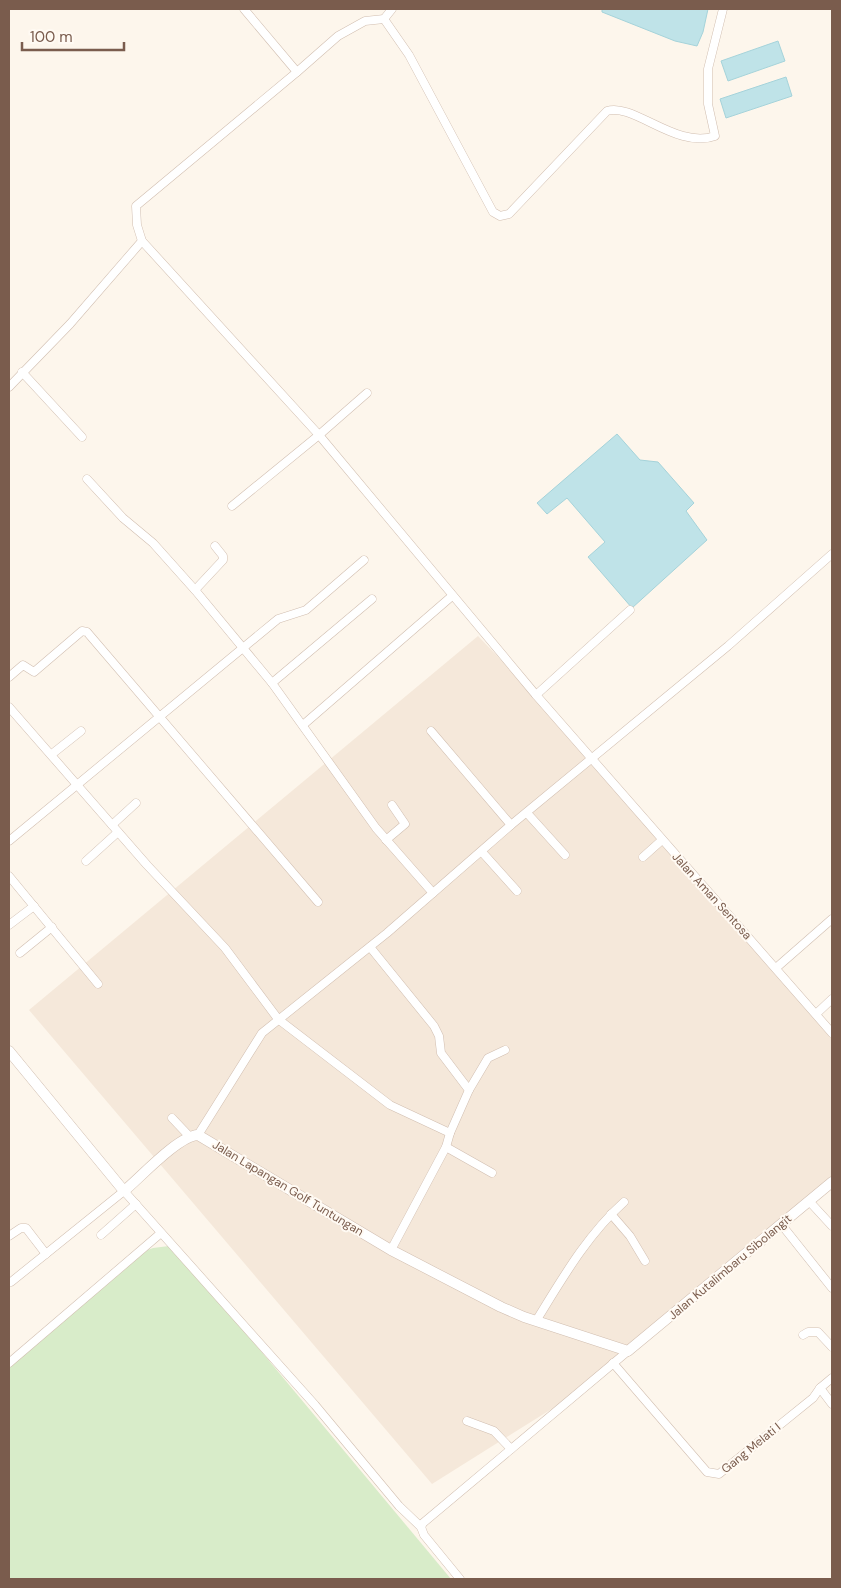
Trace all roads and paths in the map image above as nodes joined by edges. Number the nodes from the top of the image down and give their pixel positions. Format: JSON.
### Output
{"nodes":[{"id":1,"x":244,"y":9,"type":"edge"},
{"id":2,"x":392,"y":9,"type":"edge"},
{"id":3,"x":723,"y":9,"type":"edge"},
{"id":4,"x":384,"y":19,"type":"junction"},
{"id":5,"x":297,"y":72,"type":"junction"},
{"id":6,"x":142,"y":241,"type":"junction"},
{"id":7,"x":22,"y":372,"type":"junction"},
{"id":8,"x":9,"y":387,"type":"edge"},
{"id":9,"x":368,"y":392,"type":"dead end"},
{"id":10,"x":320,"y":435,"type":"junction"},
{"id":11,"x":82,"y":437,"type":"dead end"},
{"id":12,"x":87,"y":479,"type":"dead end"},
{"id":13,"x":232,"y":506,"type":"dead end"},
{"id":14,"x":215,"y":546,"type":"dead end"},
{"id":15,"x":832,"y":554,"type":"edge"},
{"id":16,"x":364,"y":560,"type":"dead end"},
{"id":17,"x":195,"y":590,"type":"junction"},
{"id":18,"x":452,"y":596,"type":"junction"},
{"id":19,"x":372,"y":599,"type":"dead end"},
{"id":20,"x":630,"y":610,"type":"dead end"},
{"id":21,"x":242,"y":648,"type":"junction"},
{"id":22,"x":9,"y":677,"type":"edge"},
{"id":23,"x":272,"y":683,"type":"junction"},
{"id":24,"x":536,"y":695,"type":"junction"},
{"id":25,"x":9,"y":707,"type":"edge"},
{"id":26,"x":160,"y":717,"type":"junction"},
{"id":27,"x":303,"y":725,"type":"junction"},
{"id":28,"x":81,"y":731,"type":"dead end"},
{"id":29,"x":432,"y":731,"type":"dead end"},
{"id":30,"x":52,"y":754,"type":"junction"},
{"id":31,"x":592,"y":758,"type":"junction"},
{"id":32,"x":78,"y":785,"type":"junction"},
{"id":33,"x":136,"y":803,"type":"dead end"},
{"id":34,"x":392,"y":805,"type":"dead end"},
{"id":35,"x":526,"y":813,"type":"junction"},
{"id":36,"x":112,"y":825,"type":"junction"},
{"id":37,"x":511,"y":825,"type":"junction"},
{"id":38,"x":118,"y":832,"type":"junction"},
{"id":39,"x":386,"y":840,"type":"junction"},
{"id":40,"x":662,"y":840,"type":"junction"},
{"id":41,"x":9,"y":841,"type":"edge"},
{"id":42,"x":482,"y":852,"type":"junction"},
{"id":43,"x":565,"y":855,"type":"dead end"},
{"id":44,"x":643,"y":857,"type":"dead end"},
{"id":45,"x":86,"y":861,"type":"dead end"},
{"id":46,"x":9,"y":876,"type":"edge"},
{"id":47,"x":517,"y":891,"type":"dead end"},
{"id":48,"x":433,"y":893,"type":"junction"},
{"id":49,"x":318,"y":902,"type":"dead end"},
{"id":50,"x":34,"y":906,"type":"junction"},
{"id":51,"x":832,"y":919,"type":"edge"},
{"id":52,"x":9,"y":925,"type":"edge"},
{"id":53,"x":52,"y":927,"type":"junction"},
{"id":54,"x":370,"y":947,"type":"junction"},
{"id":55,"x":20,"y":953,"type":"dead end"},
{"id":56,"x":776,"y":968,"type":"junction"},
{"id":57,"x":98,"y":984,"type":"dead end"},
{"id":58,"x":832,"y":999,"type":"edge"},
{"id":59,"x":816,"y":1014,"type":"junction"},
{"id":60,"x":278,"y":1019,"type":"junction"},
{"id":61,"x":832,"y":1033,"type":"edge"},
{"id":62,"x":505,"y":1050,"type":"dead end"},
{"id":63,"x":9,"y":1051,"type":"edge"},
{"id":64,"x":469,"y":1090,"type":"junction"},
{"id":65,"x":172,"y":1118,"type":"dead end"},
{"id":66,"x":450,"y":1133,"type":"junction"},
{"id":67,"x":194,"y":1136,"type":"junction"},
{"id":68,"x":446,"y":1148,"type":"junction"},
{"id":69,"x":492,"y":1173,"type":"dead end"},
{"id":70,"x":832,"y":1182,"type":"edge"},
{"id":71,"x":124,"y":1191,"type":"junction"},
{"id":72,"x":809,"y":1201,"type":"junction"},
{"id":73,"x":624,"y":1202,"type":"dead end"},
{"id":74,"x":136,"y":1204,"type":"junction"},
{"id":75,"x":610,"y":1214,"type":"junction"},
{"id":76,"x":781,"y":1224,"type":"junction"},
{"id":77,"x":832,"y":1226,"type":"edge"},
{"id":78,"x":161,"y":1233,"type":"junction"},
{"id":79,"x":101,"y":1235,"type":"dead end"},
{"id":80,"x":9,"y":1236,"type":"edge"},
{"id":81,"x":391,"y":1250,"type":"junction"},
{"id":82,"x":46,"y":1254,"type":"junction"},
{"id":83,"x":645,"y":1261,"type":"dead end"},
{"id":84,"x":11,"y":1282,"type":"dead end"},
{"id":85,"x":832,"y":1288,"type":"edge"},
{"id":86,"x":536,"y":1321,"type":"junction"},
{"id":87,"x":803,"y":1335,"type":"dead end"},
{"id":88,"x":832,"y":1347,"type":"edge"},
{"id":89,"x":628,"y":1351,"type":"junction"},
{"id":90,"x":9,"y":1364,"type":"edge"},
{"id":91,"x":613,"y":1364,"type":"junction"},
{"id":92,"x":832,"y":1378,"type":"edge"},
{"id":93,"x":820,"y":1388,"type":"junction"},
{"id":94,"x":832,"y":1404,"type":"edge"},
{"id":95,"x":467,"y":1420,"type":"dead end"},
{"id":96,"x":511,"y":1449,"type":"junction"},
{"id":97,"x":421,"y":1527,"type":"junction"},
{"id":98,"x":460,"y":1579,"type":"edge"}],
"edges":[{"from":1,"to":5,"type":"street"},
{"from":2,"to":4,"type":"street"},
{"from":3,"to":4,"type":"street"},
{"from":4,"to":5,"type":"street"},
{"from":5,"to":6,"type":"street"},
{"from":6,"to":7,"type":"street"},
{"from":6,"to":10,"type":"street","name":"Jalan Aman Sentosa"},
{"from":7,"to":8,"type":"street"},
{"from":7,"to":11,"type":"street"},
{"from":9,"to":10,"type":"street"},
{"from":10,"to":13,"type":"street"},
{"from":10,"to":18,"type":"street","name":"Jalan Aman Sentosa"},
{"from":12,"to":17,"type":"street"},
{"from":14,"to":17,"type":"street"},
{"from":15,"to":31,"type":"street"},
{"from":16,"to":21,"type":"street"},
{"from":17,"to":21,"type":"street"},
{"from":18,"to":24,"type":"street","name":"Jalan Aman Sentosa"},
{"from":18,"to":27,"type":"street"},
{"from":19,"to":23,"type":"street"},
{"from":20,"to":24,"type":"street"},
{"from":21,"to":23,"type":"street"},
{"from":21,"to":26,"type":"street"},
{"from":22,"to":26,"type":"street"},
{"from":23,"to":27,"type":"street"},
{"from":24,"to":31,"type":"street","name":"Jalan Aman Sentosa"},
{"from":25,"to":30,"type":"street"},
{"from":26,"to":32,"type":"street"},
{"from":26,"to":49,"type":"street"},
{"from":27,"to":39,"type":"street"},
{"from":28,"to":30,"type":"street"},
{"from":29,"to":37,"type":"street"},
{"from":30,"to":32,"type":"street"},
{"from":31,"to":35,"type":"street"},
{"from":31,"to":40,"type":"street","name":"Jalan Aman Sentosa"},
{"from":32,"to":36,"type":"street"},
{"from":32,"to":41,"type":"street"},
{"from":33,"to":36,"type":"street"},
{"from":34,"to":39,"type":"street"},
{"from":35,"to":37,"type":"street"},
{"from":35,"to":43,"type":"street"},
{"from":36,"to":38,"type":"street"},
{"from":37,"to":42,"type":"street"},
{"from":38,"to":45,"type":"street"},
{"from":38,"to":60,"type":"street"},
{"from":39,"to":48,"type":"street"},
{"from":40,"to":44,"type":"street"},
{"from":40,"to":56,"type":"street","name":"Jalan Aman Sentosa"},
{"from":42,"to":47,"type":"street"},
{"from":42,"to":48,"type":"street"},
{"from":46,"to":50,"type":"street"},
{"from":48,"to":54,"type":"street"},
{"from":50,"to":52,"type":"street"},
{"from":50,"to":53,"type":"street"},
{"from":51,"to":56,"type":"street"},
{"from":53,"to":55,"type":"street"},
{"from":53,"to":57,"type":"street"},
{"from":54,"to":60,"type":"street"},
{"from":54,"to":64,"type":"street"},
{"from":56,"to":59,"type":"street","name":"Jalan Aman Sentosa"},
{"from":58,"to":59,"type":"street"},
{"from":59,"to":61,"type":"street","name":"Jalan Aman Sentosa"},
{"from":60,"to":66,"type":"street"},
{"from":60,"to":67,"type":"street"},
{"from":62,"to":64,"type":"street"},
{"from":63,"to":71,"type":"street"},
{"from":64,"to":66,"type":"street"},
{"from":65,"to":67,"type":"street"},
{"from":66,"to":68,"type":"street"},
{"from":67,"to":71,"type":"street"},
{"from":67,"to":81,"type":"street","name":"Jalan Lapangan Golf Tuntungan"},
{"from":68,"to":69,"type":"street"},
{"from":68,"to":81,"type":"street"},
{"from":70,"to":72,"type":"street","name":"Jalan Kutalimbaru Sibolangit"},
{"from":71,"to":74,"type":"street"},
{"from":71,"to":82,"type":"street"},
{"from":72,"to":76,"type":"street","name":"Jalan Kutalimbaru Sibolangit"},
{"from":72,"to":77,"type":"street"},
{"from":73,"to":75,"type":"street"},
{"from":74,"to":78,"type":"street"},
{"from":74,"to":79,"type":"street"},
{"from":75,"to":83,"type":"street"},
{"from":75,"to":86,"type":"street"},
{"from":76,"to":85,"type":"street"},
{"from":76,"to":89,"type":"street","name":"Jalan Kutalimbaru Sibolangit"},
{"from":78,"to":90,"type":"street"},
{"from":78,"to":97,"type":"street"},
{"from":80,"to":82,"type":"street"},
{"from":81,"to":86,"type":"street","name":"Jalan Lapangan Golf Tuntungan"},
{"from":82,"to":84,"type":"street"},
{"from":86,"to":89,"type":"street","name":"Jalan Lapangan Golf Tuntungan"},
{"from":87,"to":88,"type":"street"},
{"from":89,"to":91,"type":"street"},
{"from":91,"to":93,"type":"street","name":"Gang Melati I"},
{"from":91,"to":96,"type":"street"},
{"from":92,"to":93,"type":"street","name":"Gang Melati I"},
{"from":93,"to":94,"type":"street"},
{"from":95,"to":96,"type":"street"},
{"from":96,"to":97,"type":"street"},
{"from":97,"to":98,"type":"street"}]}
